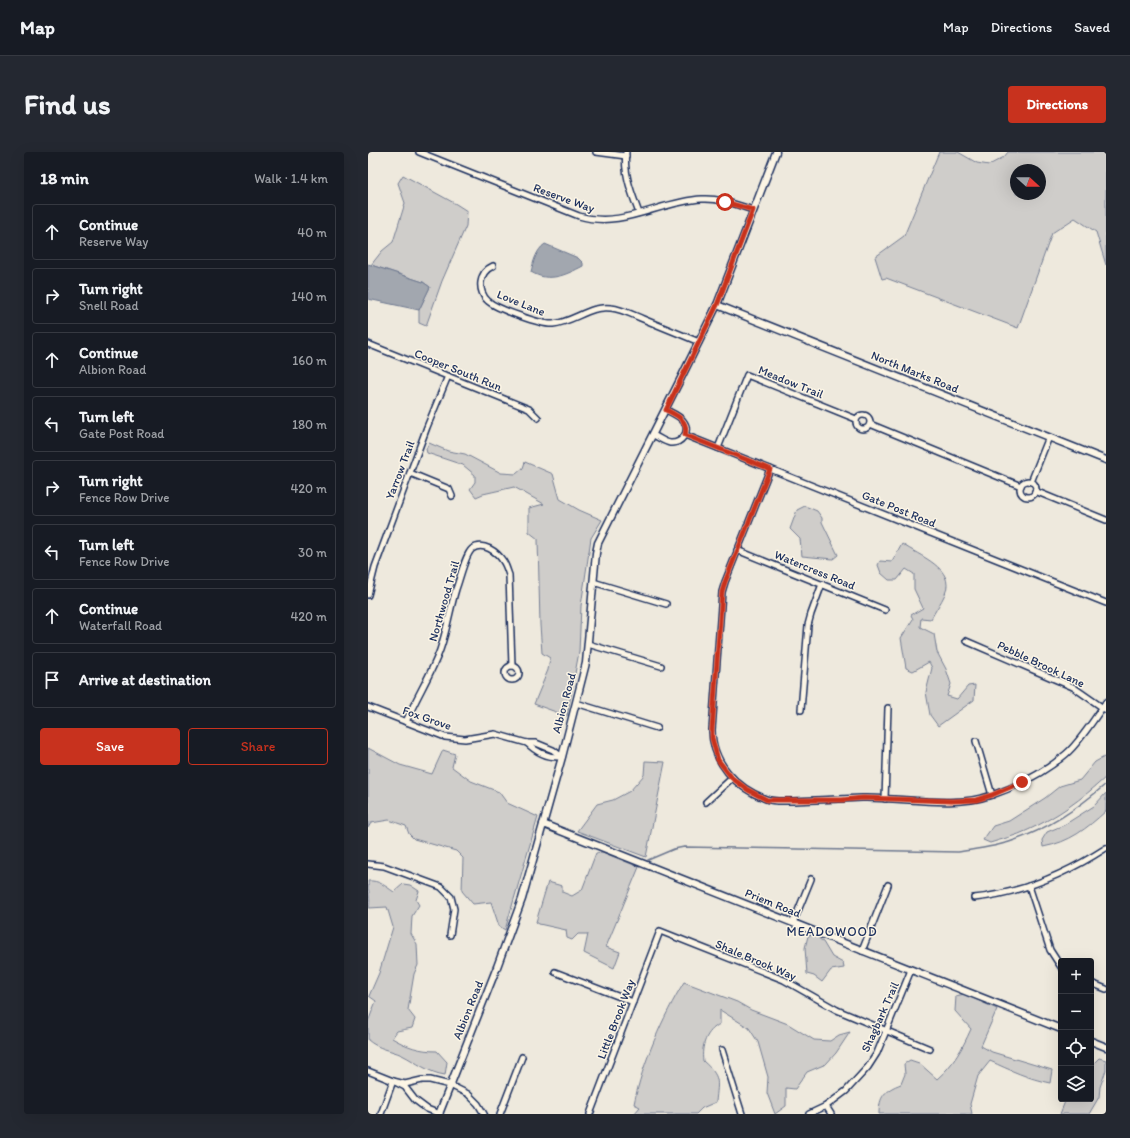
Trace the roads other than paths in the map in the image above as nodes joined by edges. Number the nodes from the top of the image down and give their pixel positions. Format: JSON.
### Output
{"nodes":[{"id":1,"x":419,"y":152,"type":"edge"},
{"id":2,"x":596,"y":152,"type":"edge"},
{"id":3,"x":776,"y":152,"type":"edge"},
{"id":4,"x":626,"y":154,"type":"edge"},
{"id":5,"x":753,"y":210,"type":"junction"},
{"id":6,"x":639,"y":214,"type":"junction"},
{"id":7,"x":493,"y":266,"type":"dead end"},
{"id":8,"x":717,"y":305,"type":"junction"},
{"id":9,"x":699,"y":342,"type":"junction"},
{"id":10,"x":368,"y":344,"type":"edge"},
{"id":11,"x":448,"y":376,"type":"junction"},
{"id":12,"x":666,"y":410,"type":"junction"},
{"id":13,"x":538,"y":418,"type":"dead end"},
{"id":14,"x":856,"y":419,"type":"junction"},
{"id":15,"x":870,"y":424,"type":"junction"},
{"id":16,"x":653,"y":435,"type":"junction"},
{"id":17,"x":685,"y":435,"type":"junction"},
{"id":18,"x":1049,"y":437,"type":"junction"},
{"id":19,"x":718,"y":448,"type":"junction"},
{"id":20,"x":1106,"y":460,"type":"edge"},
{"id":21,"x":770,"y":469,"type":"junction"},
{"id":22,"x":410,"y":473,"type":"junction"},
{"id":23,"x":1031,"y":482,"type":"junction"},
{"id":24,"x":1021,"y":486,"type":"junction"},
{"id":25,"x":1035,"y":491,"type":"junction"},
{"id":26,"x":452,"y":496,"type":"dead end"},
{"id":27,"x":1106,"y":520,"type":"edge"},
{"id":28,"x":737,"y":550,"type":"junction"},
{"id":29,"x":593,"y":582,"type":"junction"},
{"id":30,"x":822,"y":584,"type":"junction"},
{"id":31,"x":368,"y":595,"type":"edge"},
{"id":32,"x":1106,"y":603,"type":"edge"},
{"id":33,"x":666,"y":604,"type":"dead end"},
{"id":34,"x":885,"y":610,"type":"dead end"},
{"id":35,"x":966,"y":641,"type":"dead end"},
{"id":36,"x":588,"y":644,"type":"junction"},
{"id":37,"x":512,"y":666,"type":"dead end"},
{"id":38,"x":661,"y":666,"type":"dead end"},
{"id":39,"x":1106,"y":702,"type":"edge"},
{"id":40,"x":576,"y":703,"type":"junction"},
{"id":41,"x":368,"y":707,"type":"edge"},
{"id":42,"x":888,"y":708,"type":"dead end"},
{"id":43,"x":1104,"y":708,"type":"edge"},
{"id":44,"x":801,"y":710,"type":"dead end"},
{"id":45,"x":406,"y":722,"type":"junction"},
{"id":46,"x":657,"y":728,"type":"dead end"},
{"id":47,"x":976,"y":741,"type":"dead end"},
{"id":48,"x":562,"y":757,"type":"junction"},
{"id":49,"x":732,"y":778,"type":"junction"},
{"id":50,"x":992,"y":795,"type":"junction"},
{"id":51,"x":885,"y":799,"type":"junction"},
{"id":52,"x":706,"y":802,"type":"dead end"},
{"id":53,"x":543,"y":824,"type":"junction"},
{"id":54,"x":1106,"y":848,"type":"edge"},
{"id":55,"x":368,"y":864,"type":"edge"},
{"id":56,"x":811,"y":879,"type":"dead end"},
{"id":57,"x":888,"y":885,"type":"dead end"},
{"id":58,"x":1029,"y":886,"type":"junction"},
{"id":59,"x":974,"y":898,"type":"dead end"},
{"id":60,"x":793,"y":923,"type":"junction"},
{"id":61,"x":660,"y":931,"type":"joint"},
{"id":62,"x":450,"y":935,"type":"dead end"},
{"id":63,"x":862,"y":951,"type":"junction"},
{"id":64,"x":1058,"y":962,"type":"edge"},
{"id":65,"x":911,"y":970,"type":"junction"},
{"id":66,"x":555,"y":972,"type":"dead end"},
{"id":67,"x":1094,"y":984,"type":"edge"},
{"id":68,"x":1106,"y":989,"type":"edge"},
{"id":69,"x":633,"y":1002,"type":"junction"},
{"id":70,"x":1058,"y":1028,"type":"edge"},
{"id":71,"x":886,"y":1031,"type":"junction"},
{"id":72,"x":1094,"y":1042,"type":"edge"},
{"id":73,"x":1106,"y":1047,"type":"edge"},
{"id":74,"x":930,"y":1049,"type":"dead end"},
{"id":75,"x":722,"y":1050,"type":"dead end"},
{"id":76,"x":522,"y":1057,"type":"dead end"},
{"id":77,"x":368,"y":1071,"type":"edge"},
{"id":78,"x":394,"y":1081,"type":"junction"},
{"id":79,"x":450,"y":1085,"type":"junction"},
{"id":80,"x":826,"y":1106,"type":"junction"},
{"id":81,"x":381,"y":1114,"type":"edge"},
{"id":82,"x":439,"y":1114,"type":"edge"},
{"id":83,"x":484,"y":1114,"type":"edge"},
{"id":84,"x":500,"y":1114,"type":"edge"},
{"id":85,"x":590,"y":1114,"type":"edge"},
{"id":86,"x":742,"y":1114,"type":"edge"},
{"id":87,"x":809,"y":1114,"type":"edge"},
{"id":88,"x":831,"y":1114,"type":"edge"}],
"edges":[{"from":1,"to":6,"type":"street","name":"Reserve Way"},
{"from":2,"to":4,"type":"street"},
{"from":3,"to":5,"type":"street","name":"Albion Road"},
{"from":4,"to":6,"type":"street"},
{"from":5,"to":6,"type":"street","name":"Reserve Way"},
{"from":5,"to":8,"type":"street","name":"Albion Road"},
{"from":7,"to":9,"type":"street","name":"Love Lane"},
{"from":8,"to":9,"type":"street","name":"Albion Road"},
{"from":8,"to":18,"type":"street","name":"North Marks Road"},
{"from":9,"to":12,"type":"street","name":"Albion Road"},
{"from":10,"to":11,"type":"street","name":"Cooper South Run"},
{"from":11,"to":13,"type":"street","name":"Cooper South Run"},
{"from":11,"to":22,"type":"street","name":"Yarrow Trail"},
{"from":12,"to":16,"type":"street","name":"Albion Road"},
{"from":12,"to":17,"type":"street"},
{"from":14,"to":15,"type":"street","name":"Meadow Trail"},
{"from":14,"to":15,"type":"street","name":"Meadow Trail"},
{"from":14,"to":19,"type":"street","name":"Meadow Trail"},
{"from":15,"to":24,"type":"street","name":"Meadow Trail"},
{"from":16,"to":17,"type":"street"},
{"from":16,"to":29,"type":"street","name":"Albion Road"},
{"from":17,"to":19,"type":"street","name":"Gate Post Road"},
{"from":18,"to":20,"type":"street","name":"North Marks Road"},
{"from":18,"to":23,"type":"street"},
{"from":19,"to":21,"type":"street","name":"Gate Post Road"},
{"from":21,"to":28,"type":"street"},
{"from":21,"to":32,"type":"street","name":"Gate Post Road"},
{"from":22,"to":26,"type":"street"},
{"from":22,"to":31,"type":"street","name":"Yarrow Trail"},
{"from":23,"to":24,"type":"street"},
{"from":23,"to":25,"type":"street"},
{"from":24,"to":25,"type":"street","name":"Meadow Trail"},
{"from":25,"to":27,"type":"street","name":"Meadow Trail"},
{"from":28,"to":30,"type":"street","name":"Watercress Road"},
{"from":28,"to":49,"type":"street"},
{"from":29,"to":33,"type":"street"},
{"from":29,"to":36,"type":"street","name":"Albion Road"},
{"from":30,"to":34,"type":"street","name":"Watercress Road"},
{"from":30,"to":44,"type":"street"},
{"from":35,"to":43,"type":"street","name":"Pebble Brook Lane"},
{"from":36,"to":38,"type":"street"},
{"from":36,"to":40,"type":"street","name":"Albion Road"},
{"from":37,"to":45,"type":"street","name":"Northwood Trail"},
{"from":39,"to":43,"type":"street"},
{"from":40,"to":46,"type":"street"},
{"from":40,"to":48,"type":"street","name":"Albion Road"},
{"from":41,"to":45,"type":"street","name":"Fox Grove"},
{"from":42,"to":51,"type":"street"},
{"from":43,"to":50,"type":"street"},
{"from":45,"to":48,"type":"street","name":"Fox Grove"},
{"from":47,"to":50,"type":"street"},
{"from":48,"to":53,"type":"street","name":"Albion Road"},
{"from":49,"to":51,"type":"street"},
{"from":49,"to":52,"type":"street"},
{"from":50,"to":51,"type":"street"},
{"from":53,"to":60,"type":"street","name":"Priem Road"},
{"from":53,"to":79,"type":"street","name":"Albion Road"},
{"from":54,"to":58,"type":"street"},
{"from":55,"to":62,"type":"street"},
{"from":56,"to":60,"type":"street"},
{"from":57,"to":63,"type":"street"},
{"from":58,"to":59,"type":"street"},
{"from":58,"to":64,"type":"street"},
{"from":60,"to":63,"type":"street","name":"Priem Road"},
{"from":61,"to":69,"type":"street","name":"Little Brook Way"},
{"from":61,"to":71,"type":"street","name":"Shale Brook Way"},
{"from":63,"to":65,"type":"street","name":"Priem Road"},
{"from":65,"to":70,"type":"street","name":"Priem Road"},
{"from":65,"to":71,"type":"street","name":"Shagbark Trail"},
{"from":66,"to":69,"type":"street"},
{"from":67,"to":68,"type":"street"},
{"from":69,"to":85,"type":"street","name":"Little Brook Way"},
{"from":71,"to":74,"type":"street","name":"Shale Brook Way"},
{"from":71,"to":80,"type":"street","name":"Shagbark Trail"},
{"from":72,"to":73,"type":"street"},
{"from":75,"to":86,"type":"street"},
{"from":76,"to":84,"type":"street"},
{"from":77,"to":78,"type":"street"},
{"from":78,"to":79,"type":"street"},
{"from":78,"to":81,"type":"street"},
{"from":78,"to":82,"type":"street"},
{"from":79,"to":82,"type":"street","name":"Albion Road"},
{"from":79,"to":83,"type":"street"},
{"from":80,"to":87,"type":"street","name":"Shagbark Trail"},
{"from":80,"to":88,"type":"street"}]}
